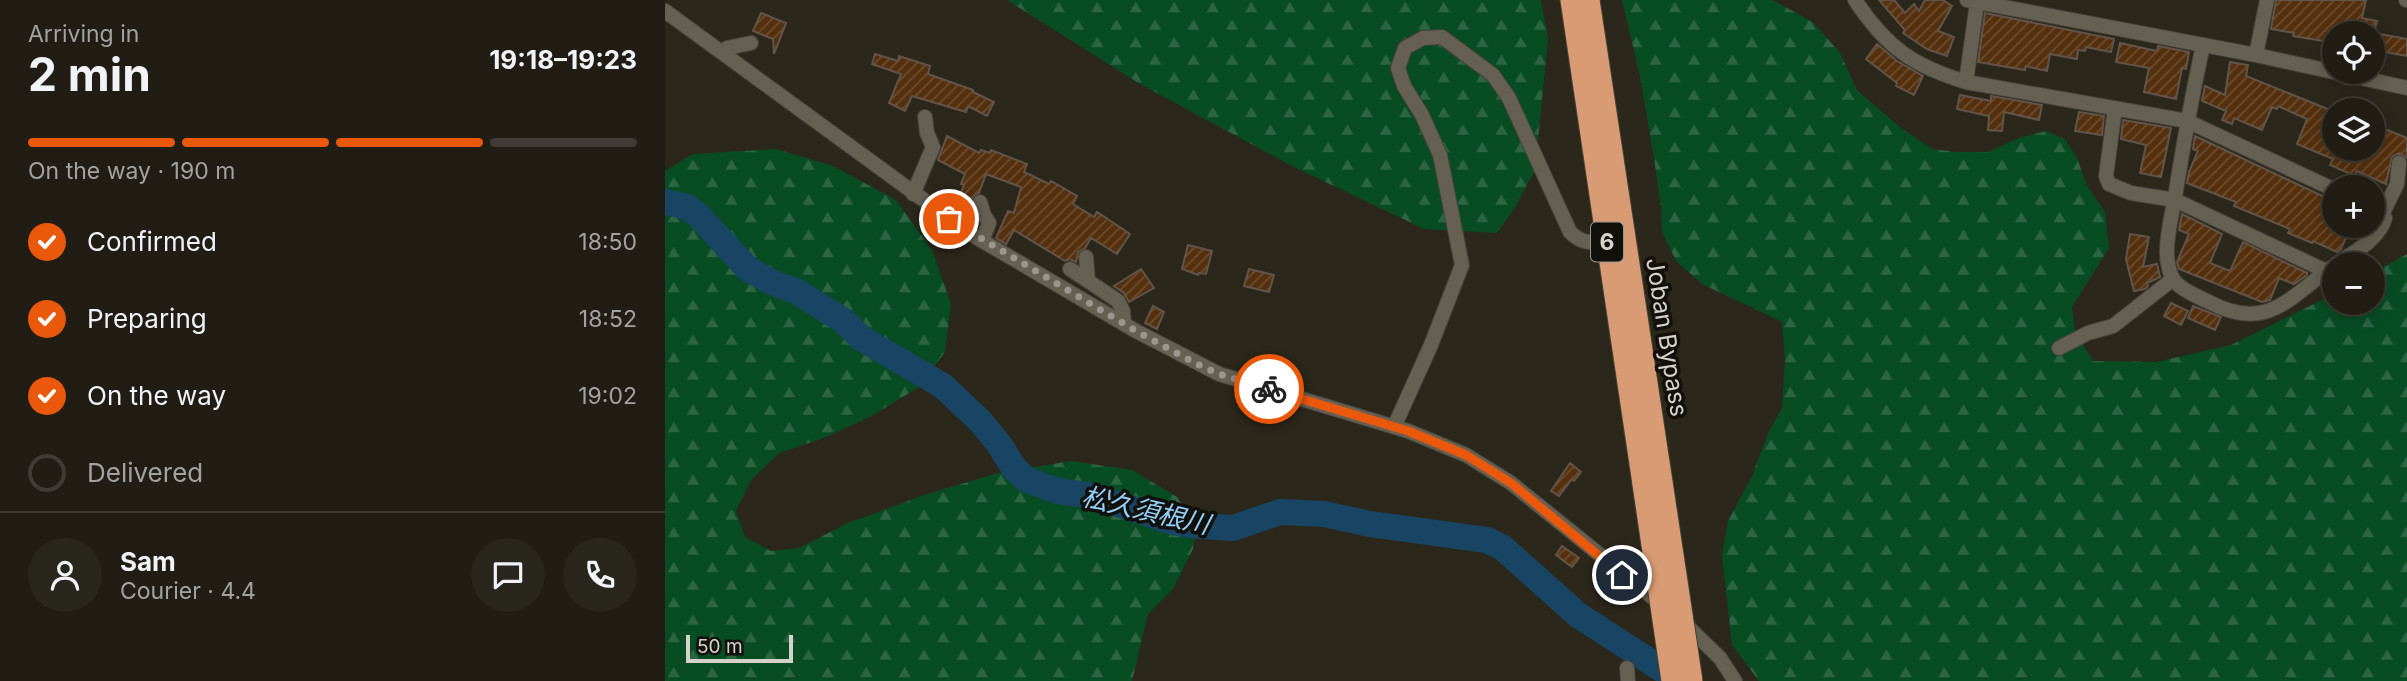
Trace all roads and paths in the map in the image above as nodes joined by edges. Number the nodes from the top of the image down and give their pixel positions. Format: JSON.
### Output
{"nodes":[{"id":1,"x":674,"y":0,"type":"edge"},
{"id":2,"x":1571,"y":0,"type":"edge"},
{"id":3,"x":1589,"y":0,"type":"edge"},
{"id":4,"x":1855,"y":0,"type":"edge"},
{"id":5,"x":2267,"y":0,"type":"edge"},
{"id":6,"x":1972,"y":1,"type":"edge"},
{"id":7,"x":668,"y":13,"type":"edge"},
{"id":8,"x":751,"y":43,"type":"dead end"},
{"id":9,"x":2203,"y":45,"type":"junction"},
{"id":10,"x":724,"y":54,"type":"junction"},
{"id":11,"x":2256,"y":55,"type":"junction"},
{"id":12,"x":1966,"y":82,"type":"junction"},
{"id":13,"x":2407,"y":88,"type":"edge"},
{"id":14,"x":2115,"y":108,"type":"junction"},
{"id":15,"x":925,"y":117,"type":"dead end"},
{"id":16,"x":2187,"y":121,"type":"junction"},
{"id":17,"x":2399,"y":163,"type":"dead end"},
{"id":18,"x":2322,"y":184,"type":"edge"},
{"id":19,"x":913,"y":194,"type":"junction"},
{"id":20,"x":2175,"y":200,"type":"junction"},
{"id":21,"x":980,"y":202,"type":"dead end"},
{"id":22,"x":2385,"y":202,"type":"edge"},
{"id":23,"x":2371,"y":238,"type":"edge"},
{"id":24,"x":982,"y":241,"type":"junction"},
{"id":25,"x":1607,"y":242,"type":"junction"},
{"id":26,"x":2353,"y":252,"type":"edge"},
{"id":27,"x":1086,"y":257,"type":"dead end"},
{"id":28,"x":2322,"y":263,"type":"edge"},
{"id":29,"x":1070,"y":269,"type":"dead end"},
{"id":30,"x":2322,"y":275,"type":"edge"},
{"id":31,"x":2173,"y":279,"type":"junction"},
{"id":32,"x":1089,"y":281,"type":"junction"},
{"id":33,"x":1124,"y":324,"type":"junction"},
{"id":34,"x":2059,"y":348,"type":"dead end"},
{"id":35,"x":1394,"y":427,"type":"junction"},
{"id":36,"x":1653,"y":483,"type":"junction"},
{"id":37,"x":1672,"y":681,"type":"edge"},
{"id":38,"x":1692,"y":681,"type":"edge"},
{"id":39,"x":1735,"y":681,"type":"edge"}],
"edges":[{"from":1,"to":7,"type":"street"},
{"from":2,"to":25,"type":"highway","name":"Joban Bypass","number":"6"},
{"from":3,"to":36,"type":"highway","name":"Joban Bypass","number":"6"},
{"from":4,"to":12,"type":"street"},
{"from":5,"to":11,"type":"street"},
{"from":6,"to":9,"type":"street"},
{"from":6,"to":12,"type":"street"},
{"from":7,"to":10,"type":"street"},
{"from":8,"to":10,"type":"street"},
{"from":9,"to":11,"type":"street"},
{"from":9,"to":16,"type":"street"},
{"from":10,"to":19,"type":"street"},
{"from":11,"to":13,"type":"street"},
{"from":12,"to":14,"type":"street"},
{"from":14,"to":16,"type":"street"},
{"from":14,"to":20,"type":"street"},
{"from":15,"to":19,"type":"street"},
{"from":16,"to":18,"type":"street"},
{"from":16,"to":20,"type":"street"},
{"from":17,"to":22,"type":"street"},
{"from":19,"to":24,"type":"street"},
{"from":20,"to":28,"type":"street"},
{"from":20,"to":31,"type":"street"},
{"from":21,"to":24,"type":"street"},
{"from":23,"to":26,"type":"street"},
{"from":24,"to":33,"type":"street"},
{"from":25,"to":35,"type":"street"},
{"from":25,"to":36,"type":"highway","name":"Joban Bypass","number":"6"},
{"from":27,"to":32,"type":"street"},
{"from":29,"to":32,"type":"street"},
{"from":30,"to":31,"type":"street"},
{"from":31,"to":34,"type":"street"},
{"from":32,"to":33,"type":"street"},
{"from":33,"to":35,"type":"street"},
{"from":35,"to":39,"type":"street"},
{"from":36,"to":37,"type":"highway","name":"Joban Bypass","number":"6","bridge":true},
{"from":36,"to":38,"type":"highway","name":"Joban Bypass","number":"6","bridge":true}]}
